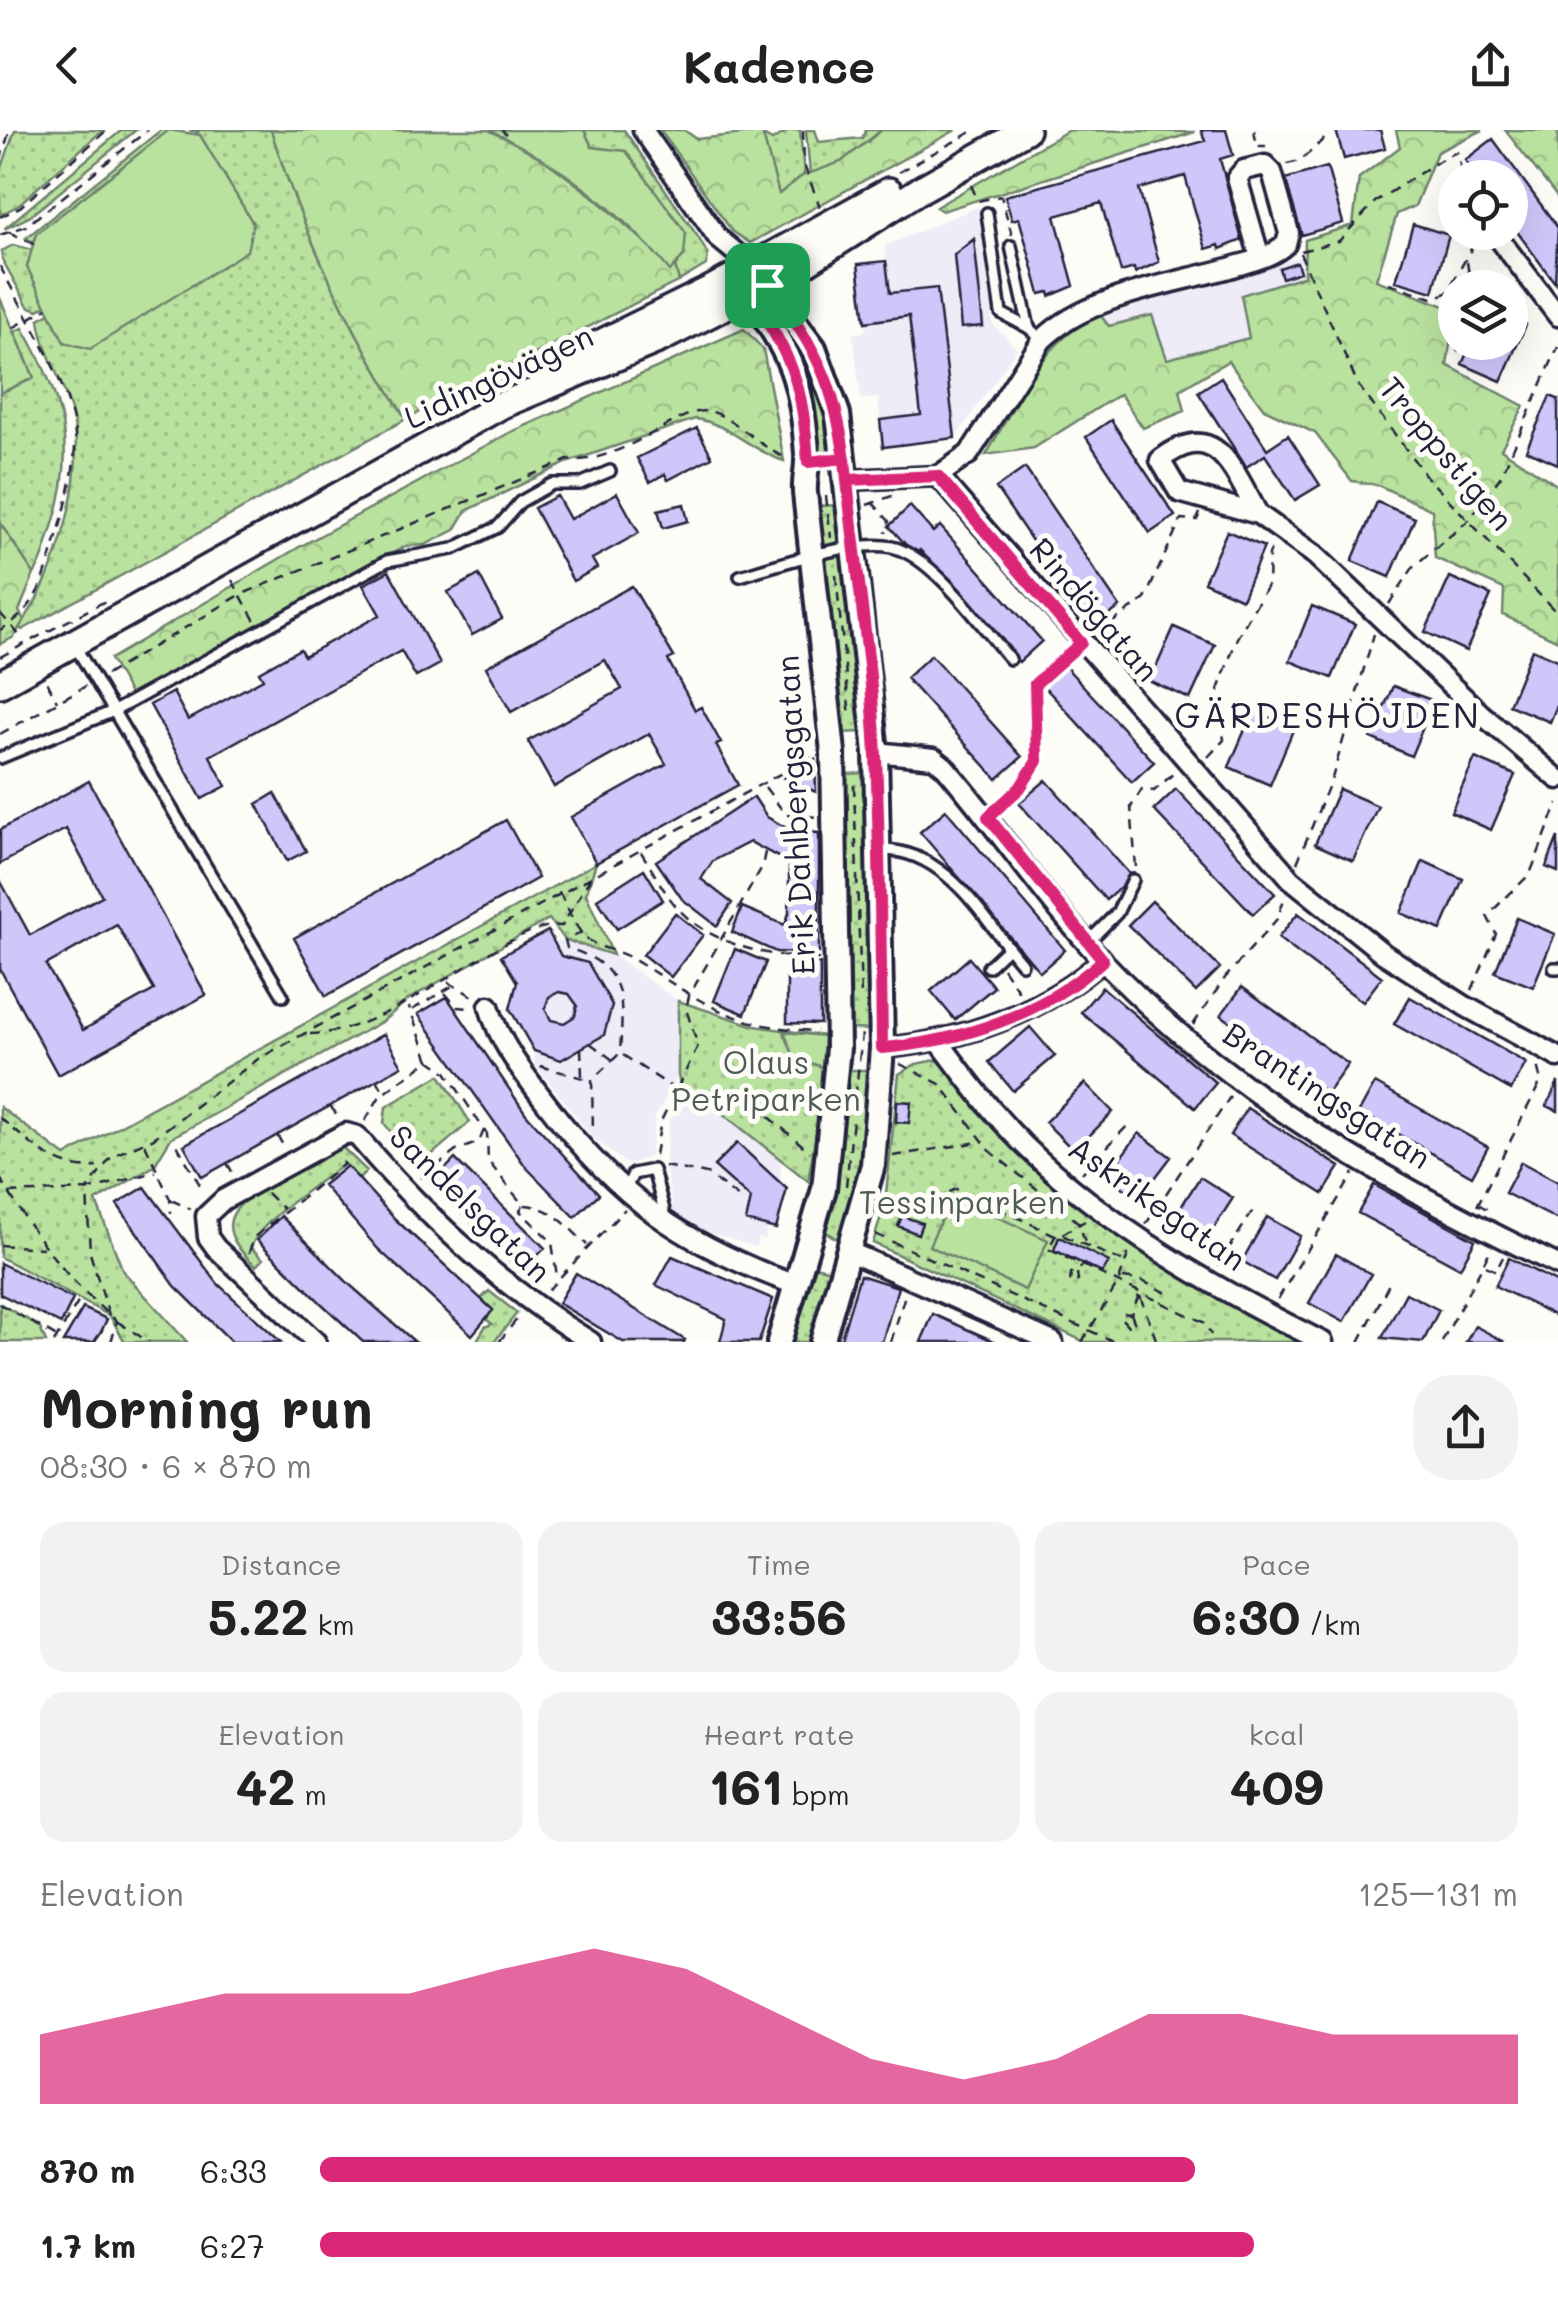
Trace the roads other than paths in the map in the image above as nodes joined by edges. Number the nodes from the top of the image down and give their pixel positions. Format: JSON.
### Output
{"nodes":[{"id":1,"x":643,"y":130,"type":"edge"},
{"id":2,"x":998,"y":130,"type":"edge"},
{"id":3,"x":1026,"y":130,"type":"edge"},
{"id":4,"x":987,"y":213,"type":"dead end"},
{"id":5,"x":1011,"y":246,"type":"road end"},
{"id":6,"x":1508,"y":250,"type":"edge"},
{"id":7,"x":1260,"y":258,"type":"junction"},
{"id":8,"x":751,"y":280,"type":"junction"},
{"id":9,"x":1558,"y":316,"type":"edge"},
{"id":10,"x":1036,"y":334,"type":"junction"},
{"id":11,"x":808,"y":462,"type":"junction"},
{"id":12,"x":610,"y":470,"type":"dead end"},
{"id":13,"x":938,"y":476,"type":"junction"},
{"id":14,"x":834,"y":482,"type":"junction"},
{"id":15,"x":1258,"y":514,"type":"junction"},
{"id":16,"x":833,"y":552,"type":"junction"},
{"id":17,"x":740,"y":576,"type":"dead end"},
{"id":18,"x":74,"y":643,"type":"junction"},
{"id":19,"x":1010,"y":659,"type":"dead end"},
{"id":20,"x":0,"y":670,"type":"edge"},
{"id":21,"x":0,"y":684,"type":"edge"},
{"id":22,"x":116,"y":710,"type":"junction"},
{"id":23,"x":854,"y":752,"type":"junction"},
{"id":24,"x":0,"y":758,"type":"edge"},
{"id":25,"x":1558,"y":779,"type":"edge"},
{"id":26,"x":878,"y":850,"type":"junction"},
{"id":27,"x":1133,"y":880,"type":"road end"},
{"id":28,"x":1088,"y":942,"type":"junction"},
{"id":29,"x":1008,"y":948,"type":"junction"},
{"id":30,"x":1103,"y":960,"type":"junction"},
{"id":31,"x":1022,"y":964,"type":"dead end"},
{"id":32,"x":988,"y":967,"type":"dead end"},
{"id":33,"x":283,"y":996,"type":"dead end"},
{"id":34,"x":480,"y":1007,"type":"road end"},
{"id":35,"x":940,"y":1043,"type":"junction"},
{"id":36,"x":861,"y":1045,"type":"junction"},
{"id":37,"x":1558,"y":1057,"type":"edge"},
{"id":38,"x":629,"y":1196,"type":"junction"},
{"id":39,"x":659,"y":1219,"type":"junction"},
{"id":40,"x":810,"y":1240,"type":"junction"},
{"id":41,"x":850,"y":1252,"type":"junction"},
{"id":42,"x":1558,"y":1265,"type":"edge"},
{"id":43,"x":796,"y":1285,"type":"junction"},
{"id":44,"x":310,"y":1340,"type":"edge"},
{"id":45,"x":591,"y":1342,"type":"edge"},
{"id":46,"x":778,"y":1342,"type":"edge"},
{"id":47,"x":822,"y":1342,"type":"edge"},
{"id":48,"x":1053,"y":1342,"type":"edge"},
{"id":49,"x":1323,"y":1342,"type":"edge"}],
"edges":[{"from":1,"to":8,"type":"street"},
{"from":2,"to":8,"type":"main road","name":"Lidingövägen"},
{"from":3,"to":8,"type":"main road","name":"Lidingövägen"},
{"from":4,"to":10,"type":"lane"},
{"from":5,"to":10,"type":"lane"},
{"from":6,"to":9,"type":"street"},
{"from":7,"to":7,"type":"street"},
{"from":7,"to":10,"type":"street"},
{"from":8,"to":11,"type":"street","name":"Erik Dahlbergsgatan"},
{"from":8,"to":14,"type":"street","name":"Erik Dahlbergsgatan"},
{"from":8,"to":18,"type":"main road","name":"Lidingövägen"},
{"from":8,"to":20,"type":"main road","name":"Lidingövägen"},
{"from":10,"to":13,"type":"street"},
{"from":11,"to":14,"type":"street","name":"Erik Dahlbergsgatan"},
{"from":11,"to":14,"type":"street"},
{"from":12,"to":22,"type":"lane"},
{"from":13,"to":14,"type":"street"},
{"from":13,"to":37,"type":"street","name":"Rindögatan"},
{"from":14,"to":16,"type":"street","name":"Erik Dahlbergsgatan"},
{"from":14,"to":16,"type":"street","name":"Erik Dahlbergsgatan"},
{"from":15,"to":15,"type":"street"},
{"from":15,"to":25,"type":"street"},
{"from":16,"to":17,"type":"lane"},
{"from":16,"to":19,"type":"lane"},
{"from":16,"to":23,"type":"street","name":"Erik Dahlbergsgatan"},
{"from":16,"to":23,"type":"street","name":"Erik Dahlbergsgatan"},
{"from":18,"to":21,"type":"main road","name":"Lidingövägen"},
{"from":18,"to":22,"type":"lane"},
{"from":22,"to":24,"type":"lane"},
{"from":22,"to":33,"type":"lane"},
{"from":23,"to":26,"type":"street","name":"Erik Dahlbergsgatan"},
{"from":23,"to":28,"type":"street","name":"Brantingsgatan"},
{"from":23,"to":36,"type":"street","name":"Erik Dahlbergsgatan"},
{"from":26,"to":29,"type":"lane"},
{"from":26,"to":36,"type":"street","name":"Erik Dahlbergsgatan"},
{"from":27,"to":28,"type":"lane"},
{"from":28,"to":30,"type":"street","name":"Brantingsgatan"},
{"from":29,"to":31,"type":"lane"},
{"from":29,"to":32,"type":"lane"},
{"from":30,"to":35,"type":"street"},
{"from":30,"to":42,"type":"street","name":"Brantingsgatan"},
{"from":34,"to":38,"type":"street"},
{"from":35,"to":36,"type":"street"},
{"from":35,"to":49,"type":"street","name":"Askrikegatan"},
{"from":36,"to":40,"type":"street","name":"Erik Dahlbergsgatan"},
{"from":36,"to":41,"type":"street","name":"Erik Dahlbergsgatan"},
{"from":38,"to":39,"type":"street"},
{"from":38,"to":39,"type":"lane"},
{"from":39,"to":43,"type":"street"},
{"from":40,"to":41,"type":"street"},
{"from":40,"to":43,"type":"street","name":"Erik Dahlbergsgatan"},
{"from":41,"to":47,"type":"street","name":"Erik Dahlbergsgatan"},
{"from":41,"to":48,"type":"street"},
{"from":43,"to":46,"type":"street","name":"Erik Dahlbergsgatan"},
{"from":44,"to":45,"type":"street","name":"Sandelsgatan"}]}
